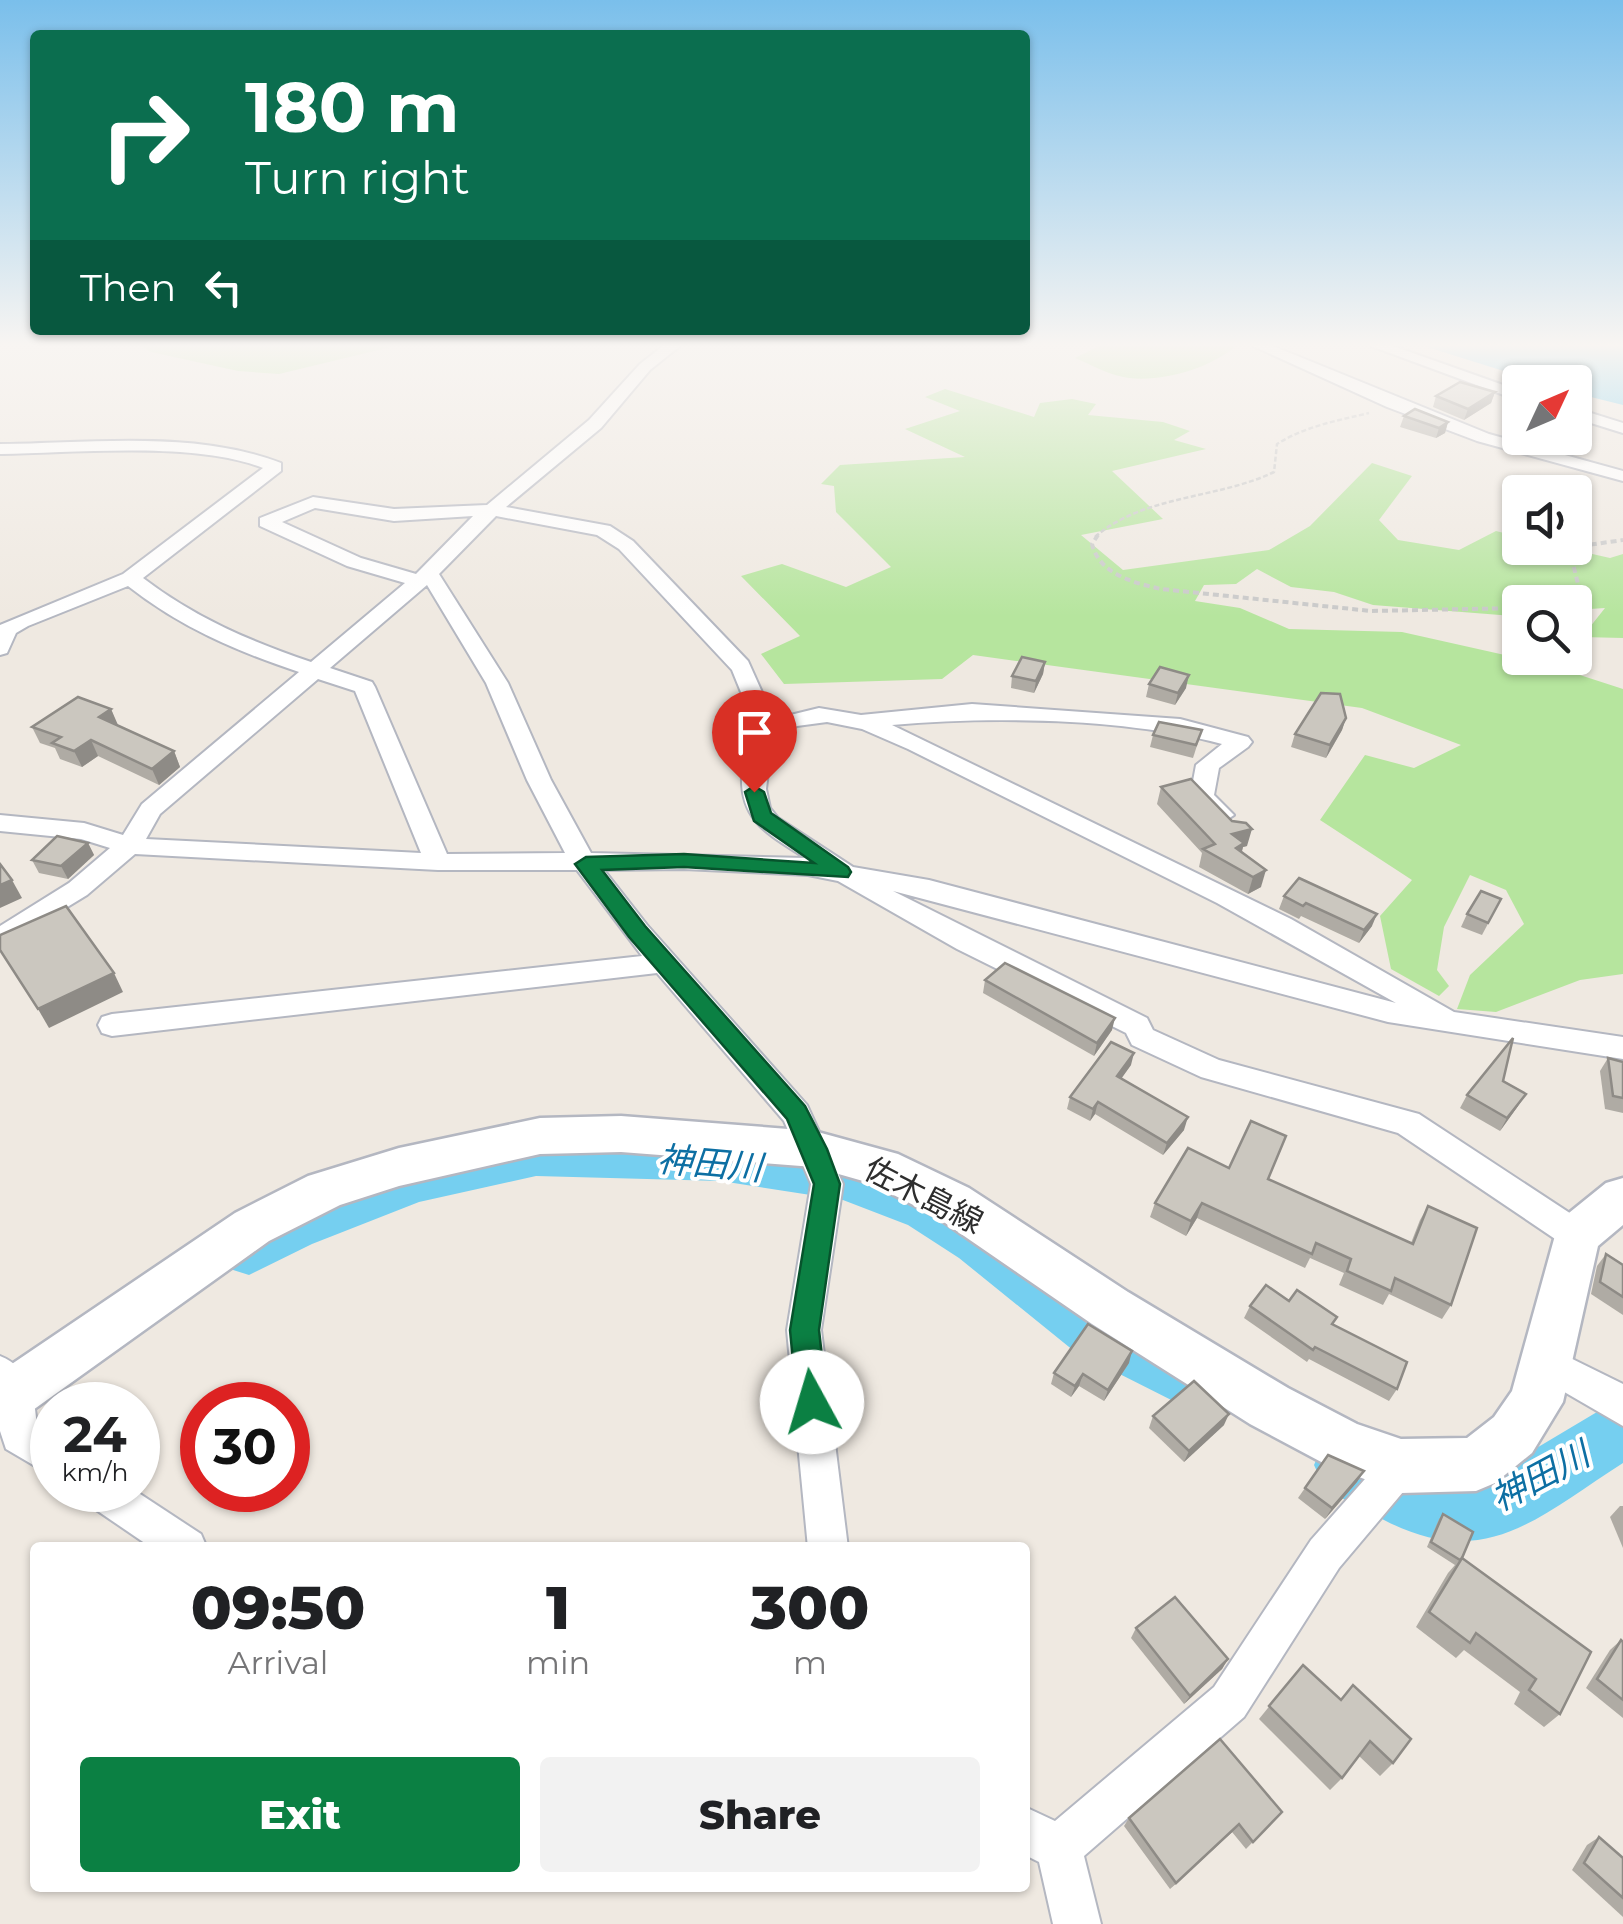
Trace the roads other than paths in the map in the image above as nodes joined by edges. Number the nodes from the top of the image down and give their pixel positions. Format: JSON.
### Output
{"nodes":[{"id":1,"x":581,"y":436,"type":"edge"},
{"id":2,"x":1480,"y":436,"type":"edge"},
{"id":3,"x":0,"y":449,"type":"edge"},
{"id":4,"x":1623,"y":476,"type":"edge"},
{"id":5,"x":490,"y":510,"type":"junction"},
{"id":6,"x":424,"y":577,"type":"junction"},
{"id":7,"x":130,"y":578,"type":"junction"},
{"id":8,"x":0,"y":649,"type":"edge"},
{"id":9,"x":317,"y":670,"type":"junction"},
{"id":10,"x":855,"y":721,"type":"junction"},
{"id":11,"x":768,"y":730,"type":"junction"},
{"id":12,"x":0,"y":823,"type":"edge"},
{"id":13,"x":1239,"y":830,"type":"edge"},
{"id":14,"x":128,"y":846,"type":"junction"},
{"id":15,"x":438,"y":862,"type":"junction"},
{"id":16,"x":586,"y":864,"type":"junction"},
{"id":17,"x":841,"y":872,"type":"junction"},
{"id":18,"x":0,"y":939,"type":"edge"},
{"id":19,"x":663,"y":963,"type":"junction"},
{"id":20,"x":1444,"y":1019,"type":"junction"},
{"id":21,"x":112,"y":1025,"type":"dead end"},
{"id":22,"x":1623,"y":1048,"type":"edge"},
{"id":23,"x":814,"y":1149,"type":"junction"},
{"id":24,"x":1623,"y":1197,"type":"edge"},
{"id":25,"x":1576,"y":1235,"type":"junction"},
{"id":26,"x":1548,"y":1363,"type":"junction"},
{"id":27,"x":5,"y":1389,"type":"edge"},
{"id":28,"x":1623,"y":1409,"type":"edge"},
{"id":29,"x":30,"y":1443,"type":"edge"},
{"id":30,"x":1401,"y":1466,"type":"junction"},
{"id":31,"x":133,"y":1512,"type":"edge"},
{"id":32,"x":178,"y":1542,"type":"edge"},
{"id":33,"x":827,"y":1542,"type":"edge"},
{"id":34,"x":1042,"y":1839,"type":"edge"},
{"id":35,"x":1077,"y":1924,"type":"edge"}],
"edges":[{"from":1,"to":5,"type":"street"},
{"from":2,"to":4,"type":"street"},
{"from":3,"to":7,"type":"street"},
{"from":5,"to":6,"type":"street"},
{"from":5,"to":6,"type":"street"},
{"from":5,"to":11,"type":"street"},
{"from":6,"to":9,"type":"street"},
{"from":6,"to":16,"type":"street"},
{"from":7,"to":8,"type":"street"},
{"from":7,"to":9,"type":"street"},
{"from":9,"to":14,"type":"street"},
{"from":9,"to":15,"type":"street"},
{"from":10,"to":11,"type":"street"},
{"from":10,"to":13,"type":"street"},
{"from":10,"to":20,"type":"street"},
{"from":11,"to":17,"type":"street"},
{"from":12,"to":14,"type":"street"},
{"from":14,"to":15,"type":"street"},
{"from":14,"to":18,"type":"street"},
{"from":15,"to":16,"type":"street"},
{"from":16,"to":17,"type":"street"},
{"from":16,"to":19,"type":"street"},
{"from":17,"to":20,"type":"street"},
{"from":17,"to":25,"type":"street"},
{"from":19,"to":21,"type":"street"},
{"from":19,"to":23,"type":"street"},
{"from":20,"to":22,"type":"street"},
{"from":23,"to":27,"type":"main road","name":"佐木島線"},
{"from":23,"to":30,"type":"main road","name":"佐木島線"},
{"from":23,"to":33,"type":"street"},
{"from":24,"to":25,"type":"main road"},
{"from":25,"to":26,"type":"main road","name":"佐木島線"},
{"from":26,"to":28,"type":"street"},
{"from":26,"to":30,"type":"main road","name":"佐木島線"},
{"from":27,"to":29,"type":"street"},
{"from":30,"to":34,"type":"street"},
{"from":31,"to":32,"type":"street"},
{"from":34,"to":35,"type":"street"}]}
